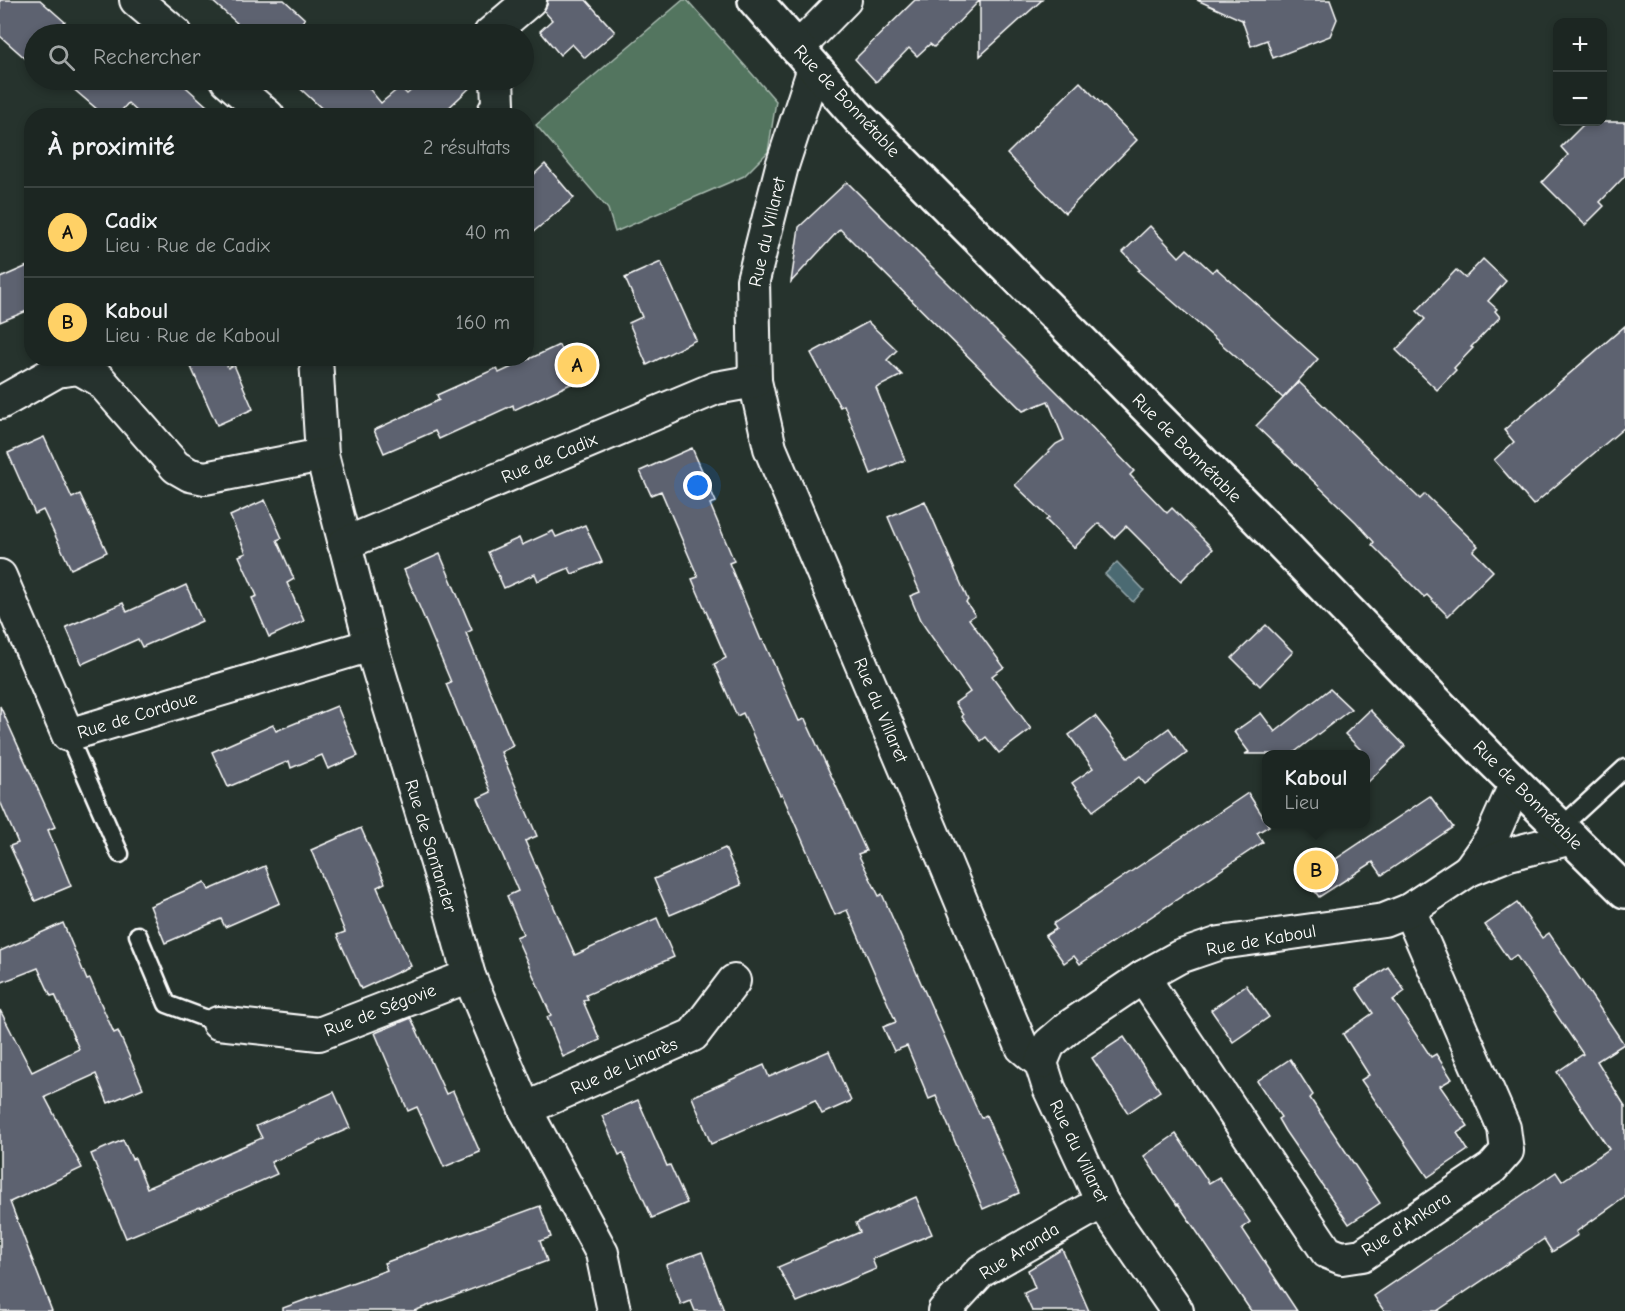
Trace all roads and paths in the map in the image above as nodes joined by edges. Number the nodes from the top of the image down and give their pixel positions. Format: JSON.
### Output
{"nodes":[{"id":1,"x":136,"y":0,"type":"edge"},
{"id":2,"x":530,"y":0,"type":"edge"},
{"id":3,"x":754,"y":0,"type":"edge"},
{"id":4,"x":845,"y":0,"type":"edge"},
{"id":5,"x":164,"y":24,"type":"edge"},
{"id":6,"x":502,"y":24,"type":"edge"},
{"id":7,"x":806,"y":58,"type":"junction"},
{"id":8,"x":238,"y":90,"type":"edge"},
{"id":9,"x":497,"y":90,"type":"edge"},
{"id":10,"x":259,"y":108,"type":"edge"},
{"id":11,"x":496,"y":108,"type":"edge"},
{"id":12,"x":316,"y":366,"type":"edge"},
{"id":13,"x":756,"y":381,"type":"junction"},
{"id":14,"x":0,"y":403,"type":"edge"},
{"id":15,"x":322,"y":455,"type":"junction"},
{"id":16,"x":344,"y":544,"type":"junction"},
{"id":17,"x":0,"y":576,"type":"edge"},
{"id":18,"x":371,"y":645,"type":"junction"},
{"id":19,"x":68,"y":735,"type":"junction"},
{"id":20,"x":1625,"y":768,"type":"edge"},
{"id":21,"x":1516,"y":783,"type":"junction"},
{"id":22,"x":1566,"y":832,"type":"junction"},
{"id":23,"x":120,"y":854,"type":"dead end"},
{"id":24,"x":1469,"y":870,"type":"junction"},
{"id":25,"x":1625,"y":891,"type":"edge"},
{"id":26,"x":1409,"y":910,"type":"junction"},
{"id":27,"x":138,"y":935,"type":"dead end"},
{"id":28,"x":469,"y":976,"type":"junction"},
{"id":29,"x":1143,"y":978,"type":"junction"},
{"id":30,"x":734,"y":981,"type":"dead end"},
{"id":31,"x":218,"y":1023,"type":"joint"},
{"id":32,"x":1041,"y":1063,"type":"junction"},
{"id":33,"x":525,"y":1109,"type":"junction"},
{"id":34,"x":1102,"y":1202,"type":"junction"},
{"id":35,"x":614,"y":1311,"type":"edge"},
{"id":36,"x":944,"y":1311,"type":"edge"},
{"id":37,"x":1177,"y":1311,"type":"edge"}],
"edges":[{"from":1,"to":5,"type":"street"},
{"from":2,"to":6,"type":"street"},
{"from":3,"to":7,"type":"main road","name":"Rue de Bonnétable"},
{"from":4,"to":7,"type":"street"},
{"from":7,"to":13,"type":"street","name":"Rue du Villaret"},
{"from":7,"to":21,"type":"main road","name":"Rue de Bonnétable"},
{"from":8,"to":10,"type":"street"},
{"from":9,"to":11,"type":"street"},
{"from":12,"to":15,"type":"street","name":"Rue de Santander"},
{"from":13,"to":16,"type":"street","name":"Rue de Cadix"},
{"from":13,"to":32,"type":"street","name":"Rue du Villaret"},
{"from":14,"to":15,"type":"street"},
{"from":15,"to":16,"type":"street","name":"Rue de Santander"},
{"from":16,"to":18,"type":"street","name":"Rue de Santander"},
{"from":17,"to":19,"type":"street","name":"Rue de Cordoue"},
{"from":18,"to":19,"type":"street","name":"Rue de Cordoue"},
{"from":18,"to":28,"type":"street","name":"Rue de Santander"},
{"from":19,"to":23,"type":"lane"},
{"from":20,"to":22,"type":"lane"},
{"from":21,"to":22,"type":"main road","name":"Rue de Bonnétable"},
{"from":21,"to":24,"type":"street","name":"Rue de Kaboul"},
{"from":22,"to":24,"type":"street","name":"Rue de Kaboul"},
{"from":22,"to":25,"type":"main road","name":"Rue de Bonnétable"},
{"from":24,"to":26,"type":"street","name":"Rue de Kaboul"},
{"from":26,"to":29,"type":"street","name":"Rue de Kaboul"},
{"from":26,"to":29,"type":"street","name":"Rue d'Ankara"},
{"from":27,"to":31,"type":"lane"},
{"from":28,"to":31,"type":"street","name":"Rue de Ségovie"},
{"from":28,"to":33,"type":"street","name":"Rue de Santander"},
{"from":29,"to":32,"type":"street","name":"Rue de Kaboul"},
{"from":30,"to":33,"type":"street","name":"Rue de Linarès"},
{"from":32,"to":34,"type":"street","name":"Rue du Villaret"},
{"from":33,"to":35,"type":"street","name":"Rue de Santander"},
{"from":34,"to":36,"type":"street","name":"Rue Aranda"},
{"from":34,"to":37,"type":"street","name":"Rue du Villaret"}]}
